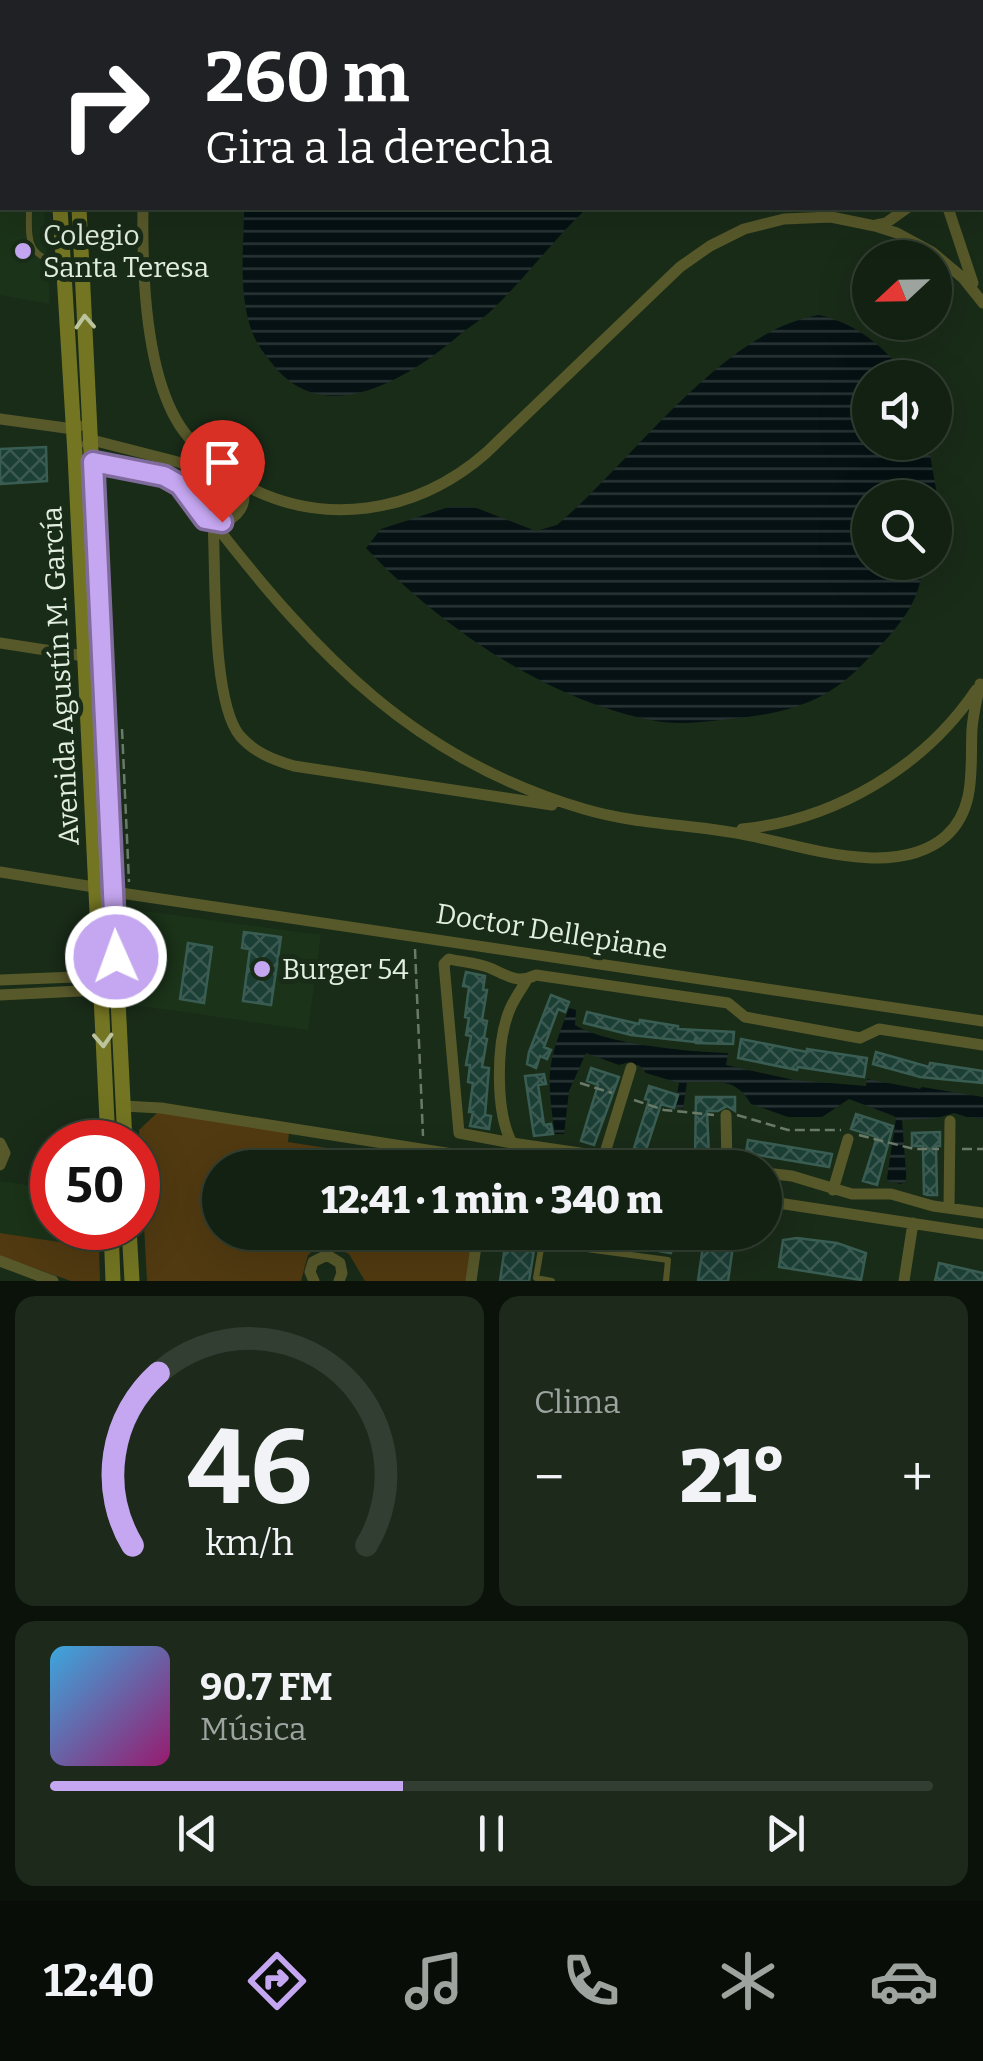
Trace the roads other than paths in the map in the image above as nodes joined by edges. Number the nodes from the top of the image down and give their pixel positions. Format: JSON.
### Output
{"nodes":[{"id":1,"x":29,"y":210,"type":"edge"},
{"id":2,"x":60,"y":210,"type":"edge"},
{"id":3,"x":80,"y":210,"type":"edge"},
{"id":4,"x":142,"y":210,"type":"edge"},
{"id":5,"x":903,"y":210,"type":"edge"},
{"id":6,"x":949,"y":210,"type":"edge"},
{"id":7,"x":875,"y":226,"type":"junction"},
{"id":8,"x":63,"y":263,"type":"junction"},
{"id":9,"x":981,"y":300,"type":"edge"},
{"id":10,"x":0,"y":419,"type":"edge"},
{"id":11,"x":91,"y":420,"type":"junction"},
{"id":12,"x":74,"y":429,"type":"junction"},
{"id":13,"x":92,"y":440,"type":"junction"},
{"id":14,"x":130,"y":450,"type":"junction"},
{"id":15,"x":75,"y":454,"type":"junction"},
{"id":16,"x":93,"y":462,"type":"junction"},
{"id":17,"x":128,"y":469,"type":"junction"},
{"id":18,"x":218,"y":470,"type":"junction"},
{"id":19,"x":240,"y":482,"type":"junction"},
{"id":20,"x":192,"y":497,"type":"junction"},
{"id":21,"x":214,"y":522,"type":"junction"},
{"id":22,"x":242,"y":558,"type":"junction"},
{"id":23,"x":216,"y":566,"type":"junction"},
{"id":24,"x":0,"y":643,"type":"edge"},
{"id":25,"x":84,"y":656,"type":"junction"},
{"id":26,"x":982,"y":681,"type":"edge"},
{"id":27,"x":950,"y":726,"type":"junction"},
{"id":28,"x":972,"y":741,"type":"junction"},
{"id":29,"x":475,"y":766,"type":"junction"},
{"id":30,"x":463,"y":791,"type":"junction"},
{"id":31,"x":586,"y":810,"type":"junction"},
{"id":32,"x":790,"y":820,"type":"junction"},
{"id":33,"x":728,"y":830,"type":"junction"},
{"id":34,"x":792,"y":845,"type":"junction"},
{"id":35,"x":0,"y":872,"type":"edge"},
{"id":36,"x":94,"y":887,"type":"junction"},
{"id":37,"x":114,"y":892,"type":"junction"},
{"id":38,"x":0,"y":980,"type":"edge"},
{"id":39,"x":526,"y":981,"type":"junction"},
{"id":40,"x":100,"y":983,"type":"junction"},
{"id":41,"x":0,"y":995,"type":"edge"},
{"id":42,"x":983,"y":1021,"type":"edge"},
{"id":43,"x":983,"y":1046,"type":"edge"},
{"id":44,"x":632,"y":1068,"type":"dead end"},
{"id":45,"x":122,"y":1106,"type":"junction"},
{"id":46,"x":726,"y":1115,"type":"dead end"},
{"id":47,"x":107,"y":1120,"type":"edge"},
{"id":48,"x":123,"y":1120,"type":"edge"},
{"id":49,"x":950,"y":1121,"type":"dead end"},
{"id":50,"x":848,"y":1140,"type":"dead end"},
{"id":51,"x":512,"y":1142,"type":"junction"},
{"id":52,"x":0,"y":1143,"type":"edge"},
{"id":53,"x":433,"y":1150,"type":"edge"},
{"id":54,"x":565,"y":1150,"type":"edge"},
{"id":55,"x":606,"y":1150,"type":"edge"},
{"id":56,"x":726,"y":1150,"type":"edge"},
{"id":57,"x":0,"y":1165,"type":"edge"},
{"id":58,"x":782,"y":1175,"type":"edge"},
{"id":59,"x":834,"y":1190,"type":"junction"},
{"id":60,"x":782,"y":1204,"type":"edge"},
{"id":61,"x":949,"y":1208,"type":"junction"},
{"id":62,"x":983,"y":1213,"type":"edge"},
{"id":63,"x":912,"y":1223,"type":"junction"},
{"id":64,"x":983,"y":1234,"type":"edge"},
{"id":65,"x":112,"y":1250,"type":"edge"},
{"id":66,"x":130,"y":1250,"type":"edge"},
{"id":67,"x":475,"y":1250,"type":"edge"},
{"id":68,"x":0,"y":1261,"type":"edge"},
{"id":69,"x":341,"y":1275,"type":"edge"},
{"id":70,"x":53,"y":1281,"type":"edge"},
{"id":71,"x":113,"y":1281,"type":"edge"},
{"id":72,"x":132,"y":1281,"type":"edge"},
{"id":73,"x":314,"y":1281,"type":"edge"},
{"id":74,"x":348,"y":1281,"type":"edge"},
{"id":75,"x":471,"y":1281,"type":"edge"},
{"id":76,"x":552,"y":1281,"type":"edge"},
{"id":77,"x":666,"y":1281,"type":"edge"},
{"id":78,"x":904,"y":1281,"type":"edge"}],
"edges":[{"from":1,"to":8,"type":"lane"},
{"from":2,"to":8,"type":"main road","name":"Avenida Agustín M. García"},
{"from":11,"to":3,"type":"main road","name":"Avenida Agustín M. García","one_way":true},
{"from":4,"to":18,"type":"street"},
{"from":5,"to":7,"type":"street"},
{"from":6,"to":9,"type":"street"},
{"from":7,"to":9,"type":"street"},
{"from":7,"to":19,"type":"street"},
{"from":8,"to":12,"type":"main road","name":"Avenida Agustín M. García"},
{"from":10,"to":12,"type":"street"},
{"from":11,"to":12,"type":"street"},
{"from":11,"to":13,"type":"main road","name":"Avenida Agustín M. García"},
{"from":12,"to":15,"type":"main road","name":"Avenida Agustín M. García"},
{"from":13,"to":14,"type":"street"},
{"from":13,"to":15,"type":"street"},
{"from":13,"to":16,"type":"main road","name":"Avenida Agustín M. García"},
{"from":14,"to":17,"type":"street"},
{"from":14,"to":18,"type":"street"},
{"from":15,"to":25,"type":"main road","name":"Avenida Agustín M. García"},
{"from":16,"to":17,"type":"street"},
{"from":16,"to":37,"type":"main road","name":"Avenida Agustín M. García"},
{"from":17,"to":20,"type":"street"},
{"from":18,"to":19,"type":"street"},
{"from":18,"to":20,"type":"street"},
{"from":19,"to":21,"type":"street"},
{"from":20,"to":21,"type":"street"},
{"from":21,"to":22,"type":"street"},
{"from":21,"to":23,"type":"street"},
{"from":22,"to":23,"type":"street"},
{"from":22,"to":29,"type":"street"},
{"from":23,"to":30,"type":"street"},
{"from":24,"to":25,"type":"street"},
{"from":25,"to":36,"type":"main road","name":"Avenida Agustín M. García"},
{"from":26,"to":27,"type":"street"},
{"from":26,"to":28,"type":"street"},
{"from":27,"to":28,"type":"street"},
{"from":27,"to":32,"type":"street"},
{"from":28,"to":34,"type":"street"},
{"from":29,"to":30,"type":"street"},
{"from":29,"to":31,"type":"street"},
{"from":30,"to":31,"type":"street"},
{"from":31,"to":33,"type":"street"},
{"from":32,"to":33,"type":"street"},
{"from":32,"to":34,"type":"street"},
{"from":33,"to":34,"type":"street"},
{"from":35,"to":36,"type":"street"},
{"from":36,"to":40,"type":"main road","name":"Avenida Agustín M. García"},
{"from":37,"to":42,"type":"street","name":"Doctor Dellepiane"},
{"from":37,"to":45,"type":"main road","name":"Avenida Agustín M. García"},
{"from":38,"to":40,"type":"street"},
{"from":39,"to":43,"type":"street"},
{"from":39,"to":51,"type":"street"},
{"from":39,"to":51,"type":"street"},
{"from":40,"to":41,"type":"street"},
{"from":40,"to":47,"type":"main road","name":"Avenida Agustín M. García","one_way":true},
{"from":44,"to":55,"type":"street"},
{"from":45,"to":48,"type":"main road","name":"Avenida Agustín M. García"},
{"from":45,"to":53,"type":"street"},
{"from":46,"to":56,"type":"street"},
{"from":49,"to":61,"type":"street"},
{"from":50,"to":59,"type":"street"},
{"from":51,"to":54,"type":"street"},
{"from":52,"to":57,"type":"street"},
{"from":58,"to":59,"type":"street"},
{"from":59,"to":61,"type":"street"},
{"from":60,"to":63,"type":"street"},
{"from":61,"to":62,"type":"street"},
{"from":63,"to":64,"type":"street"},
{"from":63,"to":78,"type":"street"},
{"from":65,"to":71,"type":"main road"},
{"from":66,"to":72,"type":"main road"},
{"from":67,"to":75,"type":"street"},
{"from":68,"to":70,"type":"street"},
{"from":69,"to":73,"type":"street"},
{"from":69,"to":74,"type":"street"},
{"from":76,"to":77,"type":"lane"}]}
